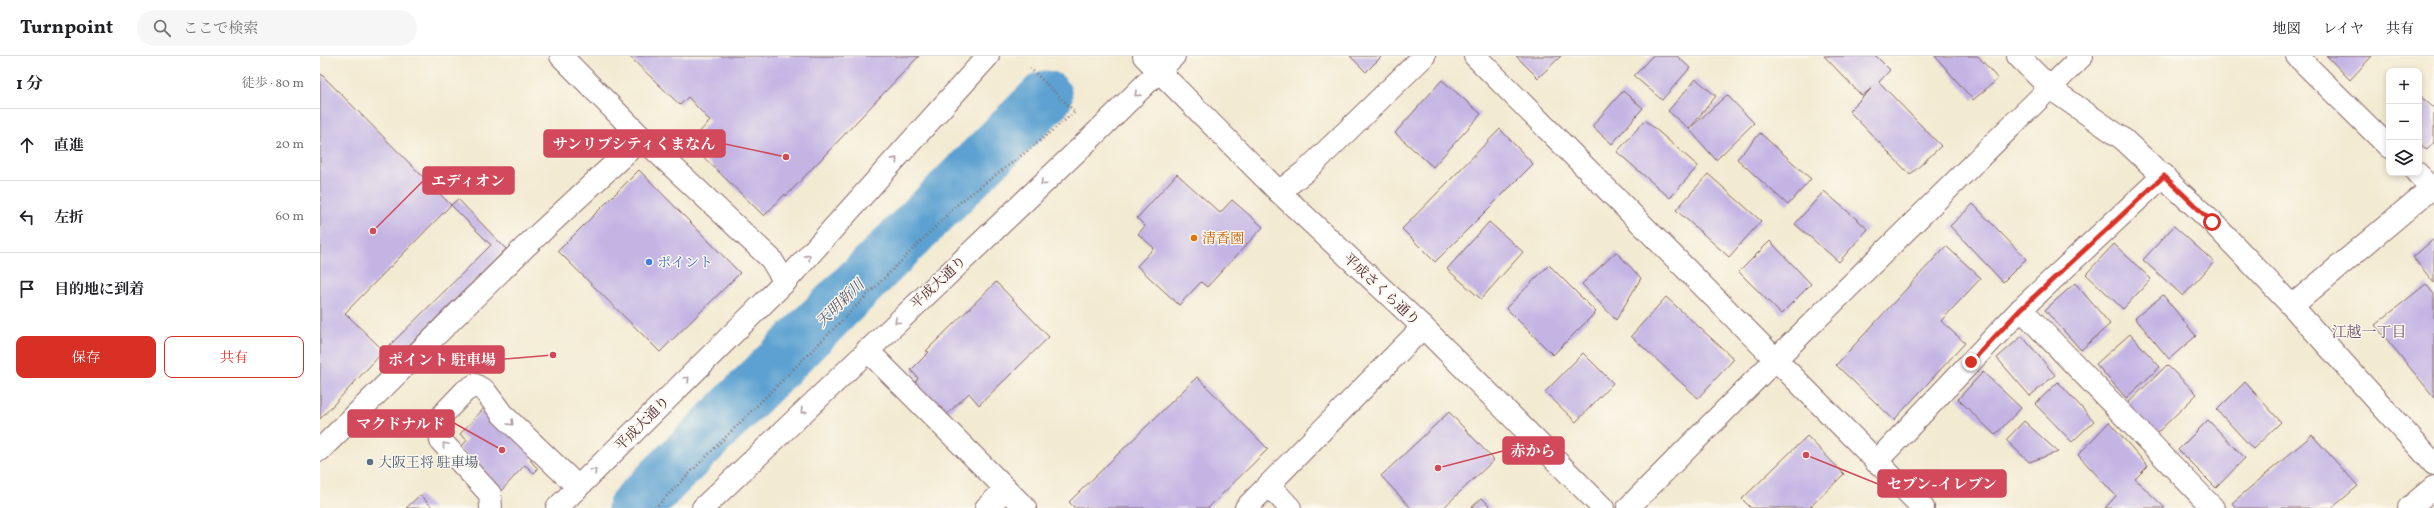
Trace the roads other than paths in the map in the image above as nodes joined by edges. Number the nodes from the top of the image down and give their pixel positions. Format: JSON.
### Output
{"nodes":[{"id":1,"x":561,"y":56,"type":"edge"},
{"id":2,"x":988,"y":56,"type":"edge"},
{"id":3,"x":1144,"y":56,"type":"edge"},
{"id":4,"x":1424,"y":56,"type":"edge"},
{"id":5,"x":1475,"y":56,"type":"edge"},
{"id":6,"x":2018,"y":56,"type":"edge"},
{"id":7,"x":2082,"y":56,"type":"edge"},
{"id":8,"x":2297,"y":56,"type":"edge"},
{"id":9,"x":1167,"y":64,"type":"edge"},
{"id":10,"x":2050,"y":88,"type":"junction"},
{"id":11,"x":642,"y":138,"type":"junction"},
{"id":12,"x":2386,"y":144,"type":"edge"},
{"id":13,"x":2164,"y":176,"type":"junction"},
{"id":14,"x":2420,"y":176,"type":"edge"},
{"id":15,"x":2433,"y":187,"type":"edge"},
{"id":16,"x":1279,"y":192,"type":"junction"},
{"id":17,"x":785,"y":282,"type":"junction"},
{"id":18,"x":2292,"y":306,"type":"junction"},
{"id":19,"x":2021,"y":309,"type":"junction"},
{"id":20,"x":1423,"y":327,"type":"junction"},
{"id":21,"x":867,"y":350,"type":"junction"},
{"id":22,"x":1776,"y":359,"type":"junction"},
{"id":23,"x":320,"y":450,"type":"edge"},
{"id":24,"x":1876,"y":462,"type":"junction"},
{"id":25,"x":2434,"y":464,"type":"edge"},
{"id":26,"x":1269,"y":485,"type":"junction"},
{"id":27,"x":578,"y":487,"type":"junction"},
{"id":28,"x":2434,"y":487,"type":"edge"},
{"id":29,"x":1006,"y":489,"type":"junction"},
{"id":30,"x":491,"y":508,"type":"edge"},
{"id":31,"x":557,"y":508,"type":"edge"},
{"id":32,"x":703,"y":508,"type":"edge"},
{"id":33,"x":986,"y":508,"type":"edge"},
{"id":34,"x":1025,"y":508,"type":"edge"},
{"id":35,"x":1246,"y":508,"type":"edge"},
{"id":36,"x":1290,"y":508,"type":"edge"},
{"id":37,"x":1603,"y":508,"type":"edge"},
{"id":38,"x":1628,"y":508,"type":"edge"},
{"id":39,"x":1923,"y":508,"type":"edge"},
{"id":40,"x":2213,"y":508,"type":"edge"},
{"id":41,"x":2409,"y":508,"type":"edge"}],
"edges":[{"from":1,"to":11,"type":"street"},
{"from":17,"to":2,"type":"street","name":"平成大通り","one_way":true},
{"from":3,"to":9,"type":"street","name":"平成さくら通り"},
{"from":4,"to":16,"type":"street"},
{"from":5,"to":22,"type":"street"},
{"from":6,"to":10,"type":"street"},
{"from":7,"to":10,"type":"street"},
{"from":8,"to":12,"type":"street"},
{"from":9,"to":16,"type":"street","name":"平成さくら通り"},
{"from":9,"to":21,"type":"street","name":"平成大通り","one_way":true},
{"from":10,"to":13,"type":"street"},
{"from":10,"to":22,"type":"street"},
{"from":11,"to":17,"type":"street"},
{"from":11,"to":23,"type":"street"},
{"from":13,"to":18,"type":"street"},
{"from":13,"to":19,"type":"street"},
{"from":14,"to":15,"type":"street"},
{"from":15,"to":18,"type":"street"},
{"from":16,"to":20,"type":"street","name":"平成さくら通り"},
{"from":27,"to":17,"type":"street","name":"平成大通り","one_way":true},
{"from":18,"to":25,"type":"street"},
{"from":19,"to":24,"type":"street"},
{"from":19,"to":40,"type":"street"},
{"from":20,"to":26,"type":"street"},
{"from":20,"to":37,"type":"street","name":"平成さくら通り"},
{"from":21,"to":29,"type":"street"},
{"from":21,"to":32,"type":"street","name":"平成大通り","one_way":true},
{"from":22,"to":24,"type":"street"},
{"from":22,"to":38,"type":"street"},
{"from":24,"to":39,"type":"street"},
{"from":26,"to":35,"type":"street"},
{"from":26,"to":36,"type":"street"},
{"from":30,"to":27,"type":"street","one_way":true},
{"from":27,"to":31,"type":"street","name":"平成大通り"},
{"from":28,"to":41,"type":"street"},
{"from":29,"to":33,"type":"street"},
{"from":29,"to":34,"type":"street"}]}
